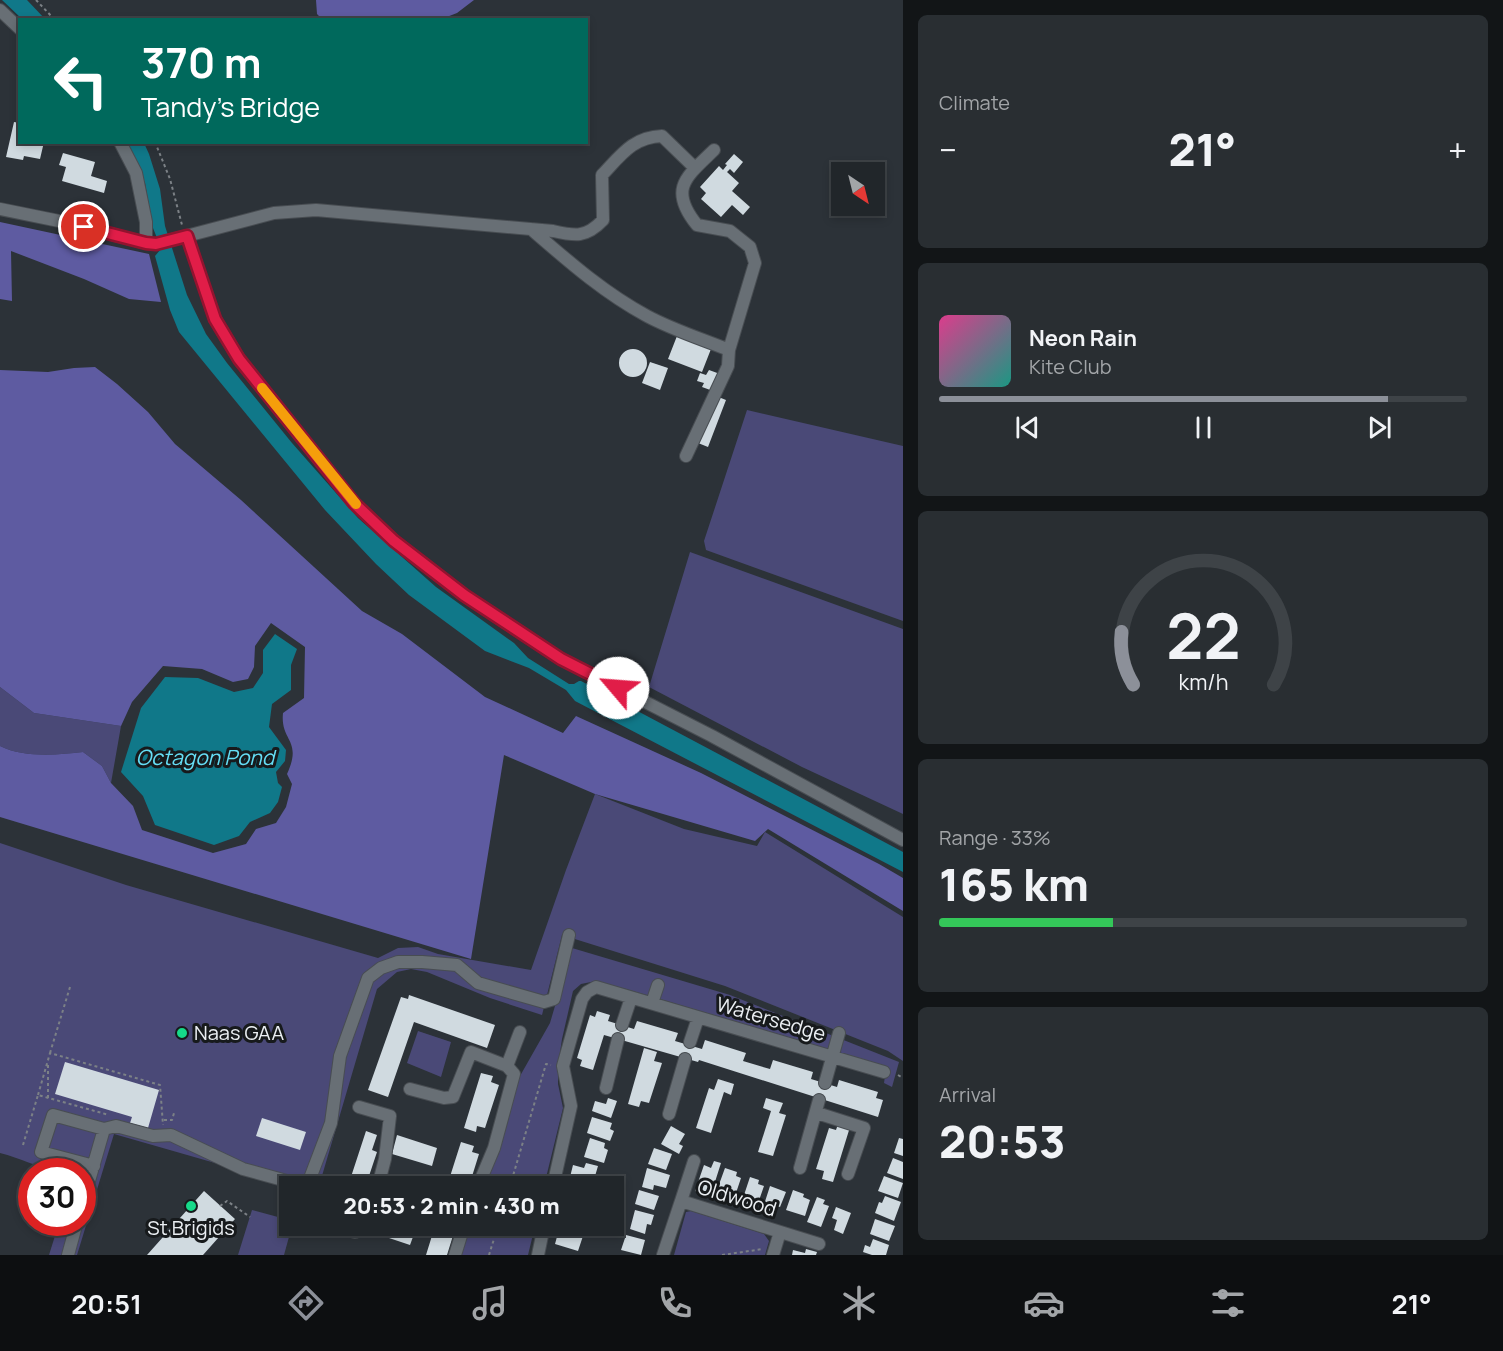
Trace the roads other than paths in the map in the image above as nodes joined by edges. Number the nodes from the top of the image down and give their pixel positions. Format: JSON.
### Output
{"nodes":[{"id":1,"x":0,"y":10,"type":"edge"},
{"id":2,"x":18,"y":27,"type":"edge"},
{"id":3,"x":121,"y":144,"type":"edge"},
{"id":4,"x":714,"y":150,"type":"dead end"},
{"id":5,"x":695,"y":168,"type":"junction"},
{"id":6,"x":0,"y":209,"type":"edge"},
{"id":7,"x":531,"y":229,"type":"junction"},
{"id":8,"x":187,"y":236,"type":"junction"},
{"id":9,"x":151,"y":244,"type":"junction"},
{"id":10,"x":729,"y":350,"type":"junction"},
{"id":11,"x":686,"y":456,"type":"dead end"},
{"id":12,"x":903,"y":840,"type":"edge"},
{"id":13,"x":569,"y":935,"type":"dead end"},
{"id":14,"x":658,"y":985,"type":"dead end"},
{"id":15,"x":631,"y":998,"type":"junction"},
{"id":16,"x":652,"y":1003,"type":"junction"},
{"id":17,"x":698,"y":1018,"type":"junction"},
{"id":18,"x":622,"y":1025,"type":"dead end"},
{"id":19,"x":520,"y":1032,"type":"dead end"},
{"id":20,"x":839,"y":1033,"type":"dead end"},
{"id":21,"x":618,"y":1039,"type":"dead end"},
{"id":22,"x":690,"y":1042,"type":"dead end"},
{"id":23,"x":832,"y":1057,"type":"junction"},
{"id":24,"x":685,"y":1059,"type":"dead end"},
{"id":25,"x":507,"y":1066,"type":"junction"},
{"id":26,"x":884,"y":1072,"type":"dead end"},
{"id":27,"x":825,"y":1083,"type":"dead end"},
{"id":28,"x":606,"y":1088,"type":"dead end"},
{"id":29,"x":410,"y":1089,"type":"dead end"},
{"id":30,"x":819,"y":1100,"type":"dead end"},
{"id":31,"x":359,"y":1107,"type":"dead end"},
{"id":32,"x":817,"y":1113,"type":"junction"},
{"id":33,"x":669,"y":1114,"type":"dead end"},
{"id":34,"x":104,"y":1129,"type":"junction"},
{"id":35,"x":64,"y":1158,"type":"edge"},
{"id":36,"x":96,"y":1159,"type":"edge"},
{"id":37,"x":694,"y":1161,"type":"dead end"},
{"id":38,"x":800,"y":1168,"type":"dead end"},
{"id":39,"x":848,"y":1174,"type":"dead end"},
{"id":40,"x":380,"y":1176,"type":"edge"},
{"id":41,"x":482,"y":1176,"type":"edge"},
{"id":42,"x":555,"y":1176,"type":"edge"},
{"id":43,"x":681,"y":1201,"type":"junction"},
{"id":44,"x":780,"y":1232,"type":"junction"},
{"id":45,"x":74,"y":1236,"type":"edge"},
{"id":46,"x":461,"y":1236,"type":"edge"},
{"id":47,"x":542,"y":1236,"type":"edge"},
{"id":48,"x":819,"y":1244,"type":"dead end"},
{"id":49,"x":774,"y":1253,"type":"edge"},
{"id":50,"x":68,"y":1255,"type":"edge"},
{"id":51,"x":455,"y":1255,"type":"edge"},
{"id":52,"x":538,"y":1255,"type":"edge"},
{"id":53,"x":663,"y":1255,"type":"edge"}],
"edges":[{"from":1,"to":2,"type":"street"},
{"from":3,"to":9,"type":"street"},
{"from":4,"to":5,"type":"street"},
{"from":5,"to":7,"type":"street"},
{"from":5,"to":10,"type":"street"},
{"from":6,"to":9,"type":"street"},
{"from":7,"to":8,"type":"street"},
{"from":7,"to":10,"type":"street"},
{"from":8,"to":9,"type":"street"},
{"from":8,"to":12,"type":"street"},
{"from":10,"to":11,"type":"street"},
{"from":13,"to":34,"type":"street"},
{"from":14,"to":16,"type":"street"},
{"from":15,"to":16,"type":"street","name":"Watersedge"},
{"from":15,"to":18,"type":"street"},
{"from":15,"to":42,"type":"street","name":"Watersedge"},
{"from":16,"to":17,"type":"street","name":"Watersedge"},
{"from":17,"to":22,"type":"street","name":"Watersedge"},
{"from":17,"to":23,"type":"street","name":"Watersedge"},
{"from":19,"to":25,"type":"street"},
{"from":20,"to":23,"type":"street"},
{"from":21,"to":28,"type":"street"},
{"from":23,"to":26,"type":"street","name":"Watersedge"},
{"from":23,"to":27,"type":"street","name":"Watersedge"},
{"from":24,"to":33,"type":"street"},
{"from":25,"to":29,"type":"street"},
{"from":25,"to":41,"type":"street"},
{"from":30,"to":32,"type":"street"},
{"from":31,"to":40,"type":"street"},
{"from":32,"to":38,"type":"street"},
{"from":32,"to":39,"type":"street"},
{"from":34,"to":35,"type":"street"},
{"from":34,"to":36,"type":"street"},
{"from":37,"to":43,"type":"street","name":"Oldwood"},
{"from":43,"to":44,"type":"street","name":"Oldwood"},
{"from":43,"to":53,"type":"street","name":"Oldwood"},
{"from":44,"to":48,"type":"street","name":"Oldwood"},
{"from":44,"to":49,"type":"street","name":"Oldwood"},
{"from":45,"to":50,"type":"street"},
{"from":46,"to":51,"type":"street"},
{"from":47,"to":52,"type":"street"}]}
